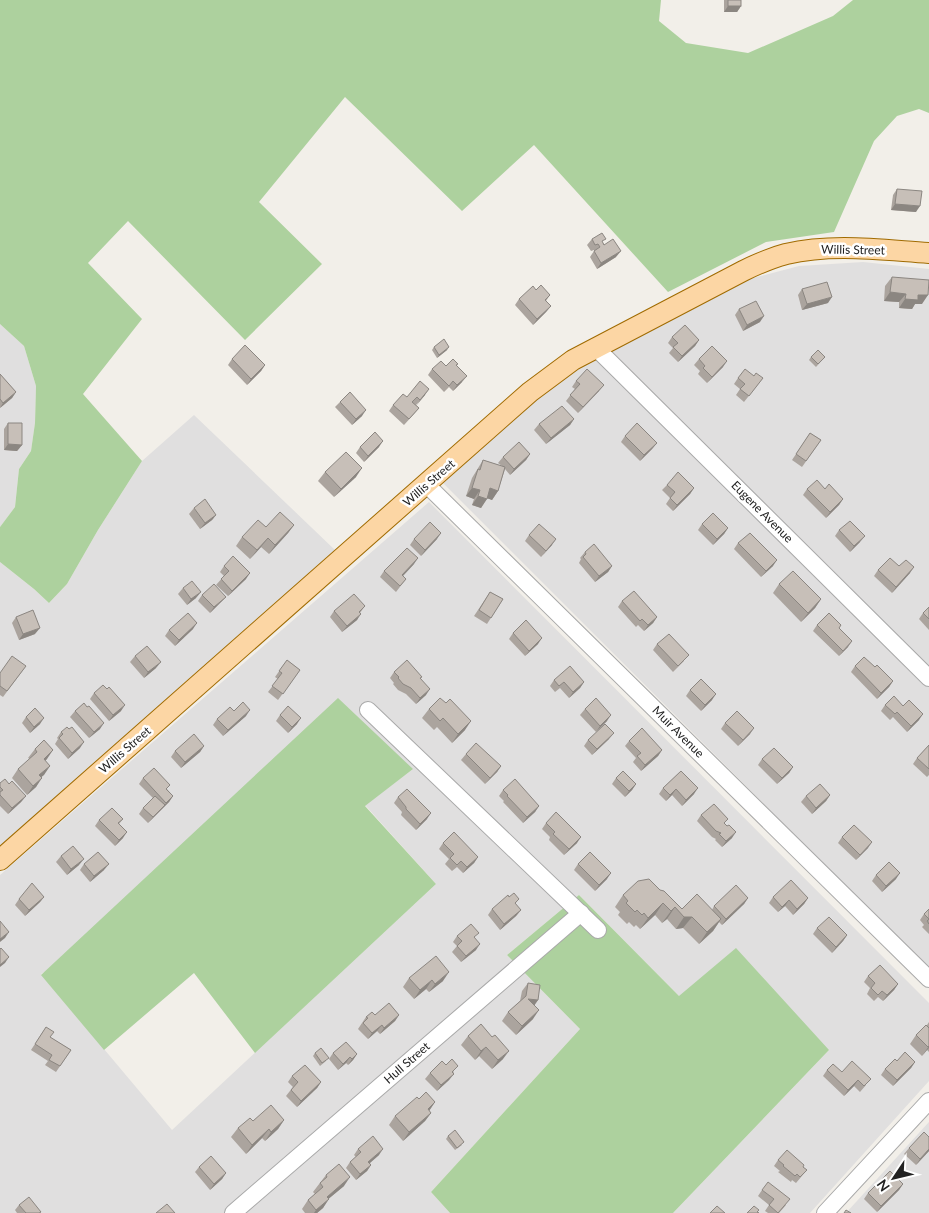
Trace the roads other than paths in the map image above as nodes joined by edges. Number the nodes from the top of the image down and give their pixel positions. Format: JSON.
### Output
{"nodes":[{"id":1,"x":929,"y":253,"type":"edge"},
{"id":2,"x":595,"y":347,"type":"junction"},
{"id":3,"x":427,"y":485,"type":"junction"},
{"id":4,"x":929,"y":678,"type":"edge"},
{"id":5,"x":368,"y":710,"type":"dead end"},
{"id":6,"x":0,"y":860,"type":"edge"},
{"id":7,"x":581,"y":913,"type":"junction"},
{"id":8,"x":598,"y":930,"type":"dead end"},
{"id":9,"x":929,"y":979,"type":"edge"},
{"id":10,"x":929,"y":1101,"type":"edge"},
{"id":11,"x":233,"y":1213,"type":"edge"},
{"id":12,"x":824,"y":1213,"type":"edge"}],
"edges":[{"from":1,"to":2,"type":"main road","name":"Willis Street"},
{"from":2,"to":3,"type":"main road","name":"Willis Street"},
{"from":2,"to":4,"type":"street","name":"Eugene Avenue"},
{"from":3,"to":6,"type":"main road","name":"Willis Street"},
{"from":3,"to":9,"type":"street","name":"Muir Avenue"},
{"from":5,"to":7,"type":"street"},
{"from":7,"to":8,"type":"street"},
{"from":7,"to":11,"type":"street","name":"Hull Street"},
{"from":10,"to":12,"type":"street"}]}
